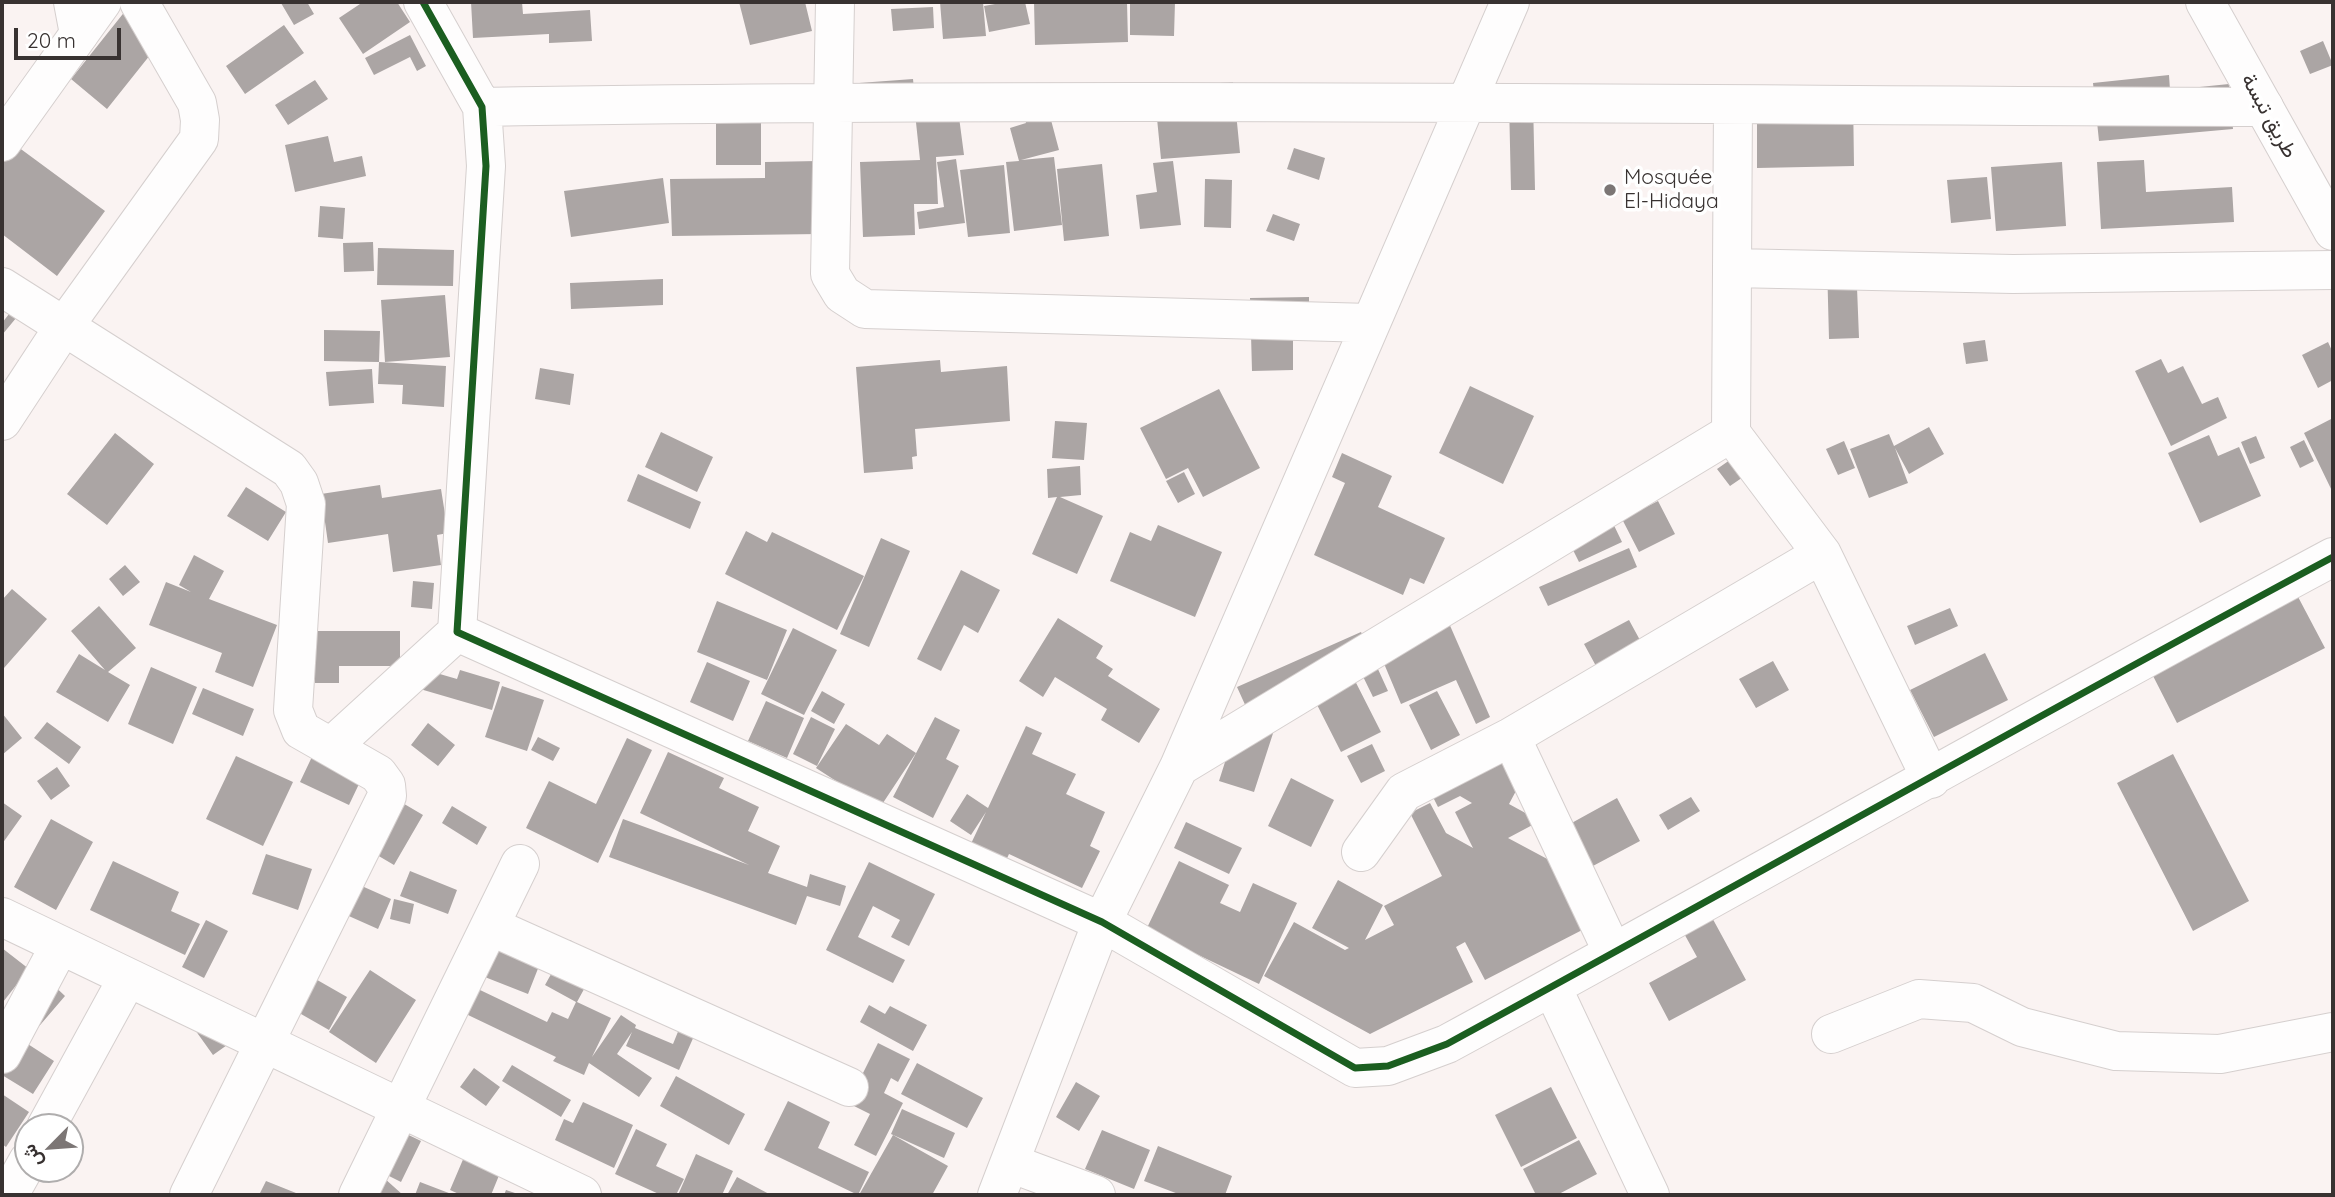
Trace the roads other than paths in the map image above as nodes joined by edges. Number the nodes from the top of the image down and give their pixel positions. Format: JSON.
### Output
{"nodes":[{"id":1,"x":102,"y":2,"type":"edge"},
{"id":2,"x":139,"y":2,"type":"edge"},
{"id":3,"x":423,"y":2,"type":"edge"},
{"id":4,"x":835,"y":2,"type":"edge"},
{"id":5,"x":1510,"y":2,"type":"edge"},
{"id":6,"x":2205,"y":2,"type":"edge"},
{"id":7,"x":76,"y":18,"type":"edge"},
{"id":8,"x":833,"y":101,"type":"junction"},
{"id":9,"x":1466,"y":104,"type":"junction"},
{"id":10,"x":1733,"y":105,"type":"junction"},
{"id":11,"x":482,"y":107,"type":"junction"},
{"id":12,"x":2264,"y":107,"type":"junction"},
{"id":13,"x":2,"y":142,"type":"edge"},
{"id":14,"x":2333,"y":231,"type":"edge"},
{"id":15,"x":1732,"y":268,"type":"junction"},
{"id":16,"x":2333,"y":270,"type":"edge"},
{"id":17,"x":2,"y":287,"type":"edge"},
{"id":18,"x":1370,"y":323,"type":"junction"},
{"id":19,"x":63,"y":328,"type":"junction"},
{"id":20,"x":2,"y":421,"type":"edge"},
{"id":21,"x":1731,"y":433,"type":"junction"},
{"id":22,"x":1822,"y":554,"type":"junction"},
{"id":23,"x":2333,"y":557,"type":"edge"},
{"id":24,"x":457,"y":632,"type":"junction"},
{"id":25,"x":1511,"y":737,"type":"junction"},
{"id":26,"x":332,"y":746,"type":"junction"},
{"id":27,"x":1179,"y":767,"type":"junction"},
{"id":28,"x":1931,"y":779,"type":"junction"},
{"id":29,"x":1361,"y":852,"type":"dead end"},
{"id":30,"x":520,"y":864,"type":"dead end"},
{"id":31,"x":2,"y":917,"type":"edge"},
{"id":32,"x":1102,"y":922,"type":"junction"},
{"id":33,"x":490,"y":926,"type":"junction"},
{"id":34,"x":60,"y":946,"type":"junction"},
{"id":35,"x":1613,"y":953,"type":"junction"},
{"id":36,"x":127,"y":979,"type":"junction"},
{"id":37,"x":1552,"y":987,"type":"junction"},
{"id":38,"x":2333,"y":1032,"type":"edge"},
{"id":39,"x":1831,"y":1034,"type":"dead end"},
{"id":40,"x":262,"y":1044,"type":"junction"},
{"id":41,"x":2,"y":1054,"type":"edge"},
{"id":42,"x":849,"y":1087,"type":"dead end"},
{"id":43,"x":402,"y":1109,"type":"junction"},
{"id":44,"x":54,"y":1113,"type":"edge"},
{"id":45,"x":1003,"y":1179,"type":"edge"},
{"id":46,"x":189,"y":1195,"type":"edge"},
{"id":47,"x":358,"y":1195,"type":"edge"},
{"id":48,"x":582,"y":1195,"type":"edge"},
{"id":49,"x":1096,"y":1195,"type":"edge"},
{"id":50,"x":1650,"y":1195,"type":"edge"}],
"edges":[{"from":1,"to":7,"type":"street"},
{"from":2,"to":19,"type":"street"},
{"from":3,"to":11,"type":"street"},
{"from":4,"to":8,"type":"street"},
{"from":5,"to":9,"type":"street"},
{"from":6,"to":12,"type":"street","name":"طريق تبسة"},
{"from":7,"to":13,"type":"street"},
{"from":8,"to":9,"type":"street"},
{"from":8,"to":11,"type":"street"},
{"from":8,"to":18,"type":"street"},
{"from":9,"to":10,"type":"street"},
{"from":9,"to":18,"type":"street"},
{"from":10,"to":12,"type":"street"},
{"from":10,"to":15,"type":"street"},
{"from":11,"to":24,"type":"street"},
{"from":12,"to":14,"type":"street","name":"طريق تبسة"},
{"from":15,"to":16,"type":"street"},
{"from":15,"to":21,"type":"street"},
{"from":17,"to":19,"type":"street"},
{"from":18,"to":27,"type":"street"},
{"from":19,"to":20,"type":"street"},
{"from":19,"to":26,"type":"street"},
{"from":21,"to":22,"type":"street"},
{"from":21,"to":27,"type":"street"},
{"from":22,"to":25,"type":"street"},
{"from":22,"to":28,"type":"street"},
{"from":23,"to":28,"type":"street"},
{"from":24,"to":26,"type":"street"},
{"from":24,"to":32,"type":"street"},
{"from":25,"to":29,"type":"street"},
{"from":25,"to":35,"type":"street"},
{"from":26,"to":40,"type":"street"},
{"from":27,"to":32,"type":"street"},
{"from":28,"to":35,"type":"street"},
{"from":30,"to":33,"type":"street"},
{"from":31,"to":34,"type":"street"},
{"from":32,"to":37,"type":"street"},
{"from":32,"to":45,"type":"street"},
{"from":33,"to":42,"type":"street"},
{"from":33,"to":43,"type":"street"},
{"from":34,"to":36,"type":"street"},
{"from":34,"to":41,"type":"street"},
{"from":35,"to":37,"type":"street"},
{"from":36,"to":40,"type":"street"},
{"from":36,"to":44,"type":"street"},
{"from":37,"to":50,"type":"street"},
{"from":38,"to":39,"type":"street"},
{"from":40,"to":43,"type":"street"},
{"from":40,"to":46,"type":"street"},
{"from":43,"to":47,"type":"street"},
{"from":43,"to":48,"type":"street"},
{"from":45,"to":49,"type":"street"}]}
